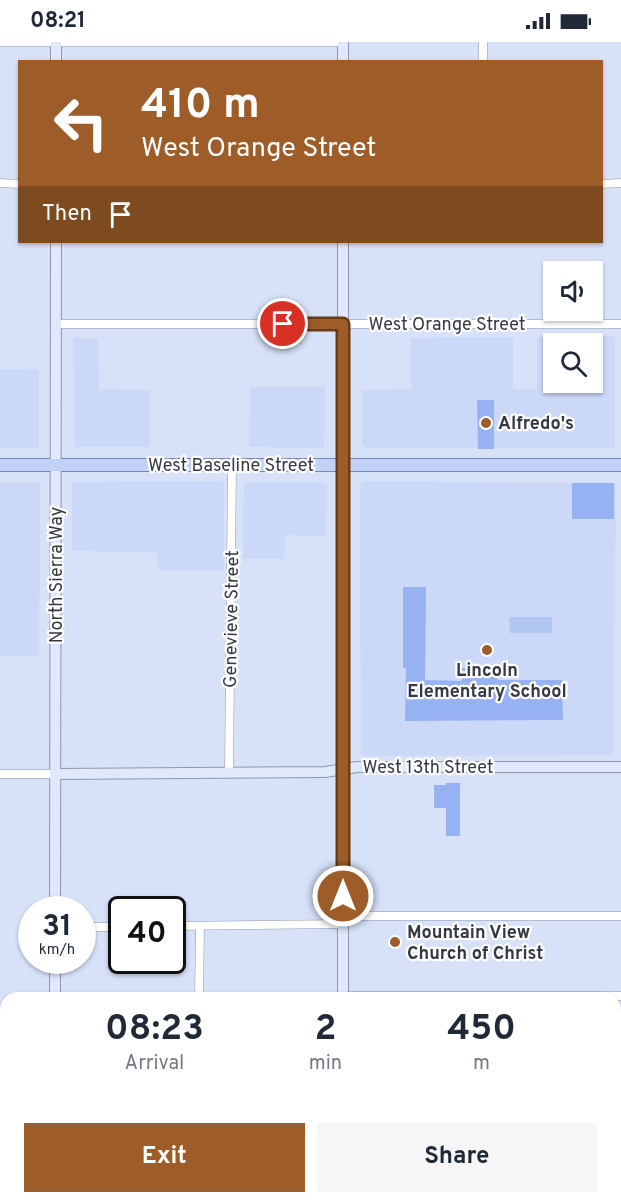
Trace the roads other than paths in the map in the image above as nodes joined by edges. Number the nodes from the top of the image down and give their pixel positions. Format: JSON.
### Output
{"nodes":[{"id":1,"x":0,"y":42,"type":"edge"},
{"id":2,"x":56,"y":42,"type":"edge"},
{"id":3,"x":343,"y":42,"type":"edge"},
{"id":4,"x":483,"y":42,"type":"edge"},
{"id":5,"x":56,"y":60,"type":"edge"},
{"id":6,"x":343,"y":60,"type":"edge"},
{"id":7,"x":483,"y":60,"type":"edge"},
{"id":8,"x":0,"y":183,"type":"edge"},
{"id":9,"x":18,"y":183,"type":"edge"},
{"id":10,"x":621,"y":183,"type":"edge"},
{"id":11,"x":603,"y":184,"type":"edge"},
{"id":12,"x":56,"y":243,"type":"edge"},
{"id":13,"x":343,"y":243,"type":"edge"},
{"id":14,"x":56,"y":324,"type":"junction"},
{"id":15,"x":343,"y":324,"type":"junction"},
{"id":16,"x":621,"y":324,"type":"edge"},
{"id":17,"x":0,"y":465,"type":"edge"},
{"id":18,"x":57,"y":465,"type":"junction"},
{"id":19,"x":232,"y":465,"type":"junction"},
{"id":20,"x":344,"y":465,"type":"junction"},
{"id":21,"x":621,"y":465,"type":"edge"},
{"id":22,"x":621,"y":767,"type":"edge"},
{"id":23,"x":343,"y":769,"type":"junction"},
{"id":24,"x":229,"y":772,"type":"junction"},
{"id":25,"x":0,"y":774,"type":"edge"},
{"id":26,"x":56,"y":774,"type":"junction"},
{"id":27,"x":55,"y":896,"type":"edge"},
{"id":28,"x":621,"y":916,"type":"edge"},
{"id":29,"x":343,"y":920,"type":"junction"},
{"id":30,"x":186,"y":926,"type":"edge"},
{"id":31,"x":200,"y":926,"type":"junction"},
{"id":32,"x":55,"y":974,"type":"edge"},
{"id":33,"x":55,"y":992,"type":"edge"},
{"id":34,"x":199,"y":992,"type":"edge"},
{"id":35,"x":343,"y":992,"type":"edge"}],
"edges":[{"from":1,"to":2,"type":"street"},
{"from":2,"to":3,"type":"street"},
{"from":2,"to":5,"type":"street"},
{"from":3,"to":6,"type":"street"},
{"from":4,"to":7,"type":"street"},
{"from":8,"to":9,"type":"street"},
{"from":10,"to":11,"type":"street"},
{"from":12,"to":14,"type":"street","name":"North Sierra Way"},
{"from":13,"to":15,"type":"street"},
{"from":14,"to":15,"type":"street","name":"West Orange Street"},
{"from":14,"to":18,"type":"street","name":"North Sierra Way"},
{"from":15,"to":16,"type":"street","name":"West Orange Street"},
{"from":15,"to":20,"type":"street"},
{"from":17,"to":18,"type":"main road","name":"West Baseline Street"},
{"from":18,"to":19,"type":"main road","name":"West Baseline Street"},
{"from":18,"to":26,"type":"street","name":"North Sierra Way"},
{"from":19,"to":20,"type":"main road","name":"West Baseline Street"},
{"from":19,"to":24,"type":"street","name":"Genevieve Street"},
{"from":20,"to":21,"type":"main road","name":"West Baseline Street"},
{"from":20,"to":23,"type":"street"},
{"from":22,"to":23,"type":"street","name":"West 13th Street"},
{"from":23,"to":24,"type":"street","name":"West 13th Street"},
{"from":23,"to":29,"type":"street"},
{"from":24,"to":26,"type":"street","name":"West 13th Street"},
{"from":25,"to":26,"type":"street"},
{"from":26,"to":27,"type":"street","name":"North Sierra Way"},
{"from":28,"to":29,"type":"street"},
{"from":29,"to":31,"type":"street"},
{"from":29,"to":35,"type":"street"},
{"from":30,"to":31,"type":"street"},
{"from":31,"to":34,"type":"street"},
{"from":32,"to":33,"type":"street"}]}
